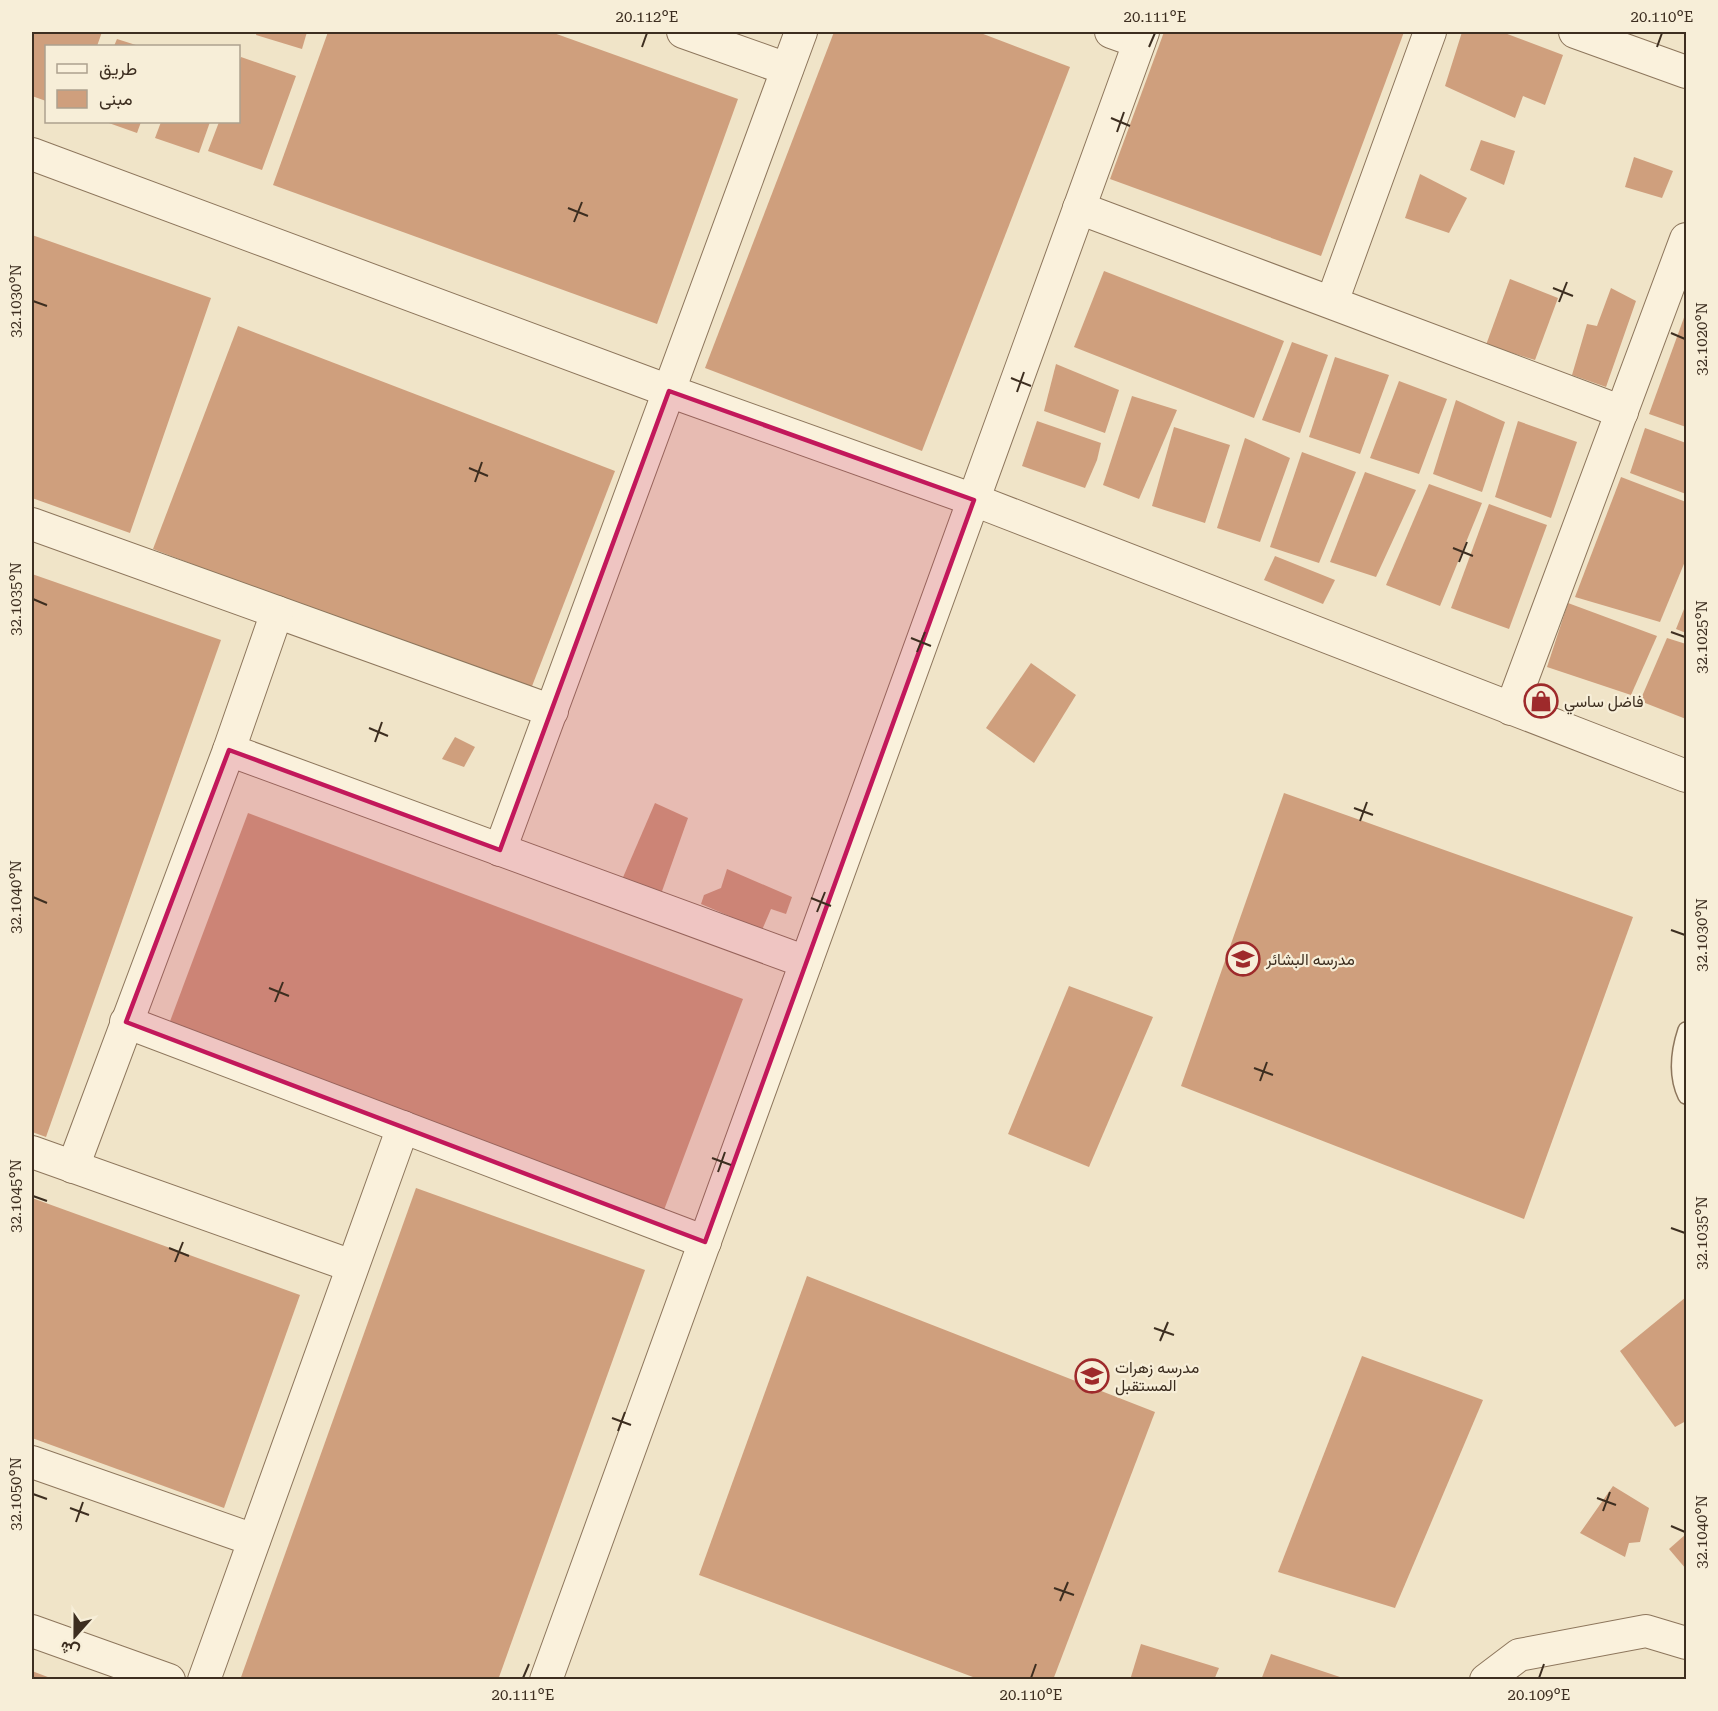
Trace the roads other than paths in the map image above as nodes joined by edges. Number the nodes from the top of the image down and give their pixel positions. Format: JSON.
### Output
{"nodes":[{"id":1,"x":683,"y":32,"type":"edge"},
{"id":2,"x":801,"y":32,"type":"edge"},
{"id":3,"x":1430,"y":32,"type":"edge"},
{"id":4,"x":1575,"y":32,"type":"edge"},
{"id":5,"x":1131,"y":35,"type":"edge"},
{"id":6,"x":787,"y":69,"type":"junction"},
{"id":7,"x":1686,"y":72,"type":"edge"},
{"id":8,"x":32,"y":154,"type":"edge"},
{"id":9,"x":1079,"y":208,"type":"junction"},
{"id":10,"x":1686,"y":239,"type":"edge"},
{"id":11,"x":1332,"y":302,"type":"junction"},
{"id":12,"x":669,"y":391,"type":"junction"},
{"id":13,"x":1622,"y":412,"type":"junction"},
{"id":14,"x":974,"y":500,"type":"junction"},
{"id":15,"x":32,"y":525,"type":"edge"},
{"id":16,"x":277,"y":612,"type":"junction"},
{"id":17,"x":1511,"y":709,"type":"junction"},
{"id":18,"x":552,"y":711,"type":"junction"},
{"id":19,"x":229,"y":750,"type":"junction"},
{"id":20,"x":1686,"y":776,"type":"edge"},
{"id":21,"x":501,"y":850,"type":"junction"},
{"id":22,"x":806,"y":962,"type":"junction"},
{"id":23,"x":126,"y":1022,"type":"junction"},
{"id":24,"x":1686,"y":1030,"type":"edge"},
{"id":25,"x":1686,"y":1096,"type":"edge"},
{"id":26,"x":403,"y":1127,"type":"junction"},
{"id":27,"x":32,"y":1152,"type":"edge"},
{"id":28,"x":73,"y":1167,"type":"junction"},
{"id":29,"x":705,"y":1242,"type":"junction"},
{"id":30,"x":352,"y":1266,"type":"junction"},
{"id":31,"x":32,"y":1462,"type":"edge"},
{"id":32,"x":254,"y":1540,"type":"junction"},
{"id":33,"x":32,"y":1631,"type":"edge"},
{"id":34,"x":1686,"y":1643,"type":"edge"},
{"id":35,"x":169,"y":1680,"type":"edge"},
{"id":36,"x":204,"y":1680,"type":"edge"},
{"id":37,"x":546,"y":1680,"type":"edge"},
{"id":38,"x":1486,"y":1680,"type":"edge"}],
"edges":[{"from":1,"to":6,"type":"street"},
{"from":2,"to":6,"type":"street"},
{"from":3,"to":11,"type":"street"},
{"from":4,"to":7,"type":"street"},
{"from":5,"to":9,"type":"street"},
{"from":6,"to":12,"type":"street"},
{"from":8,"to":12,"type":"street"},
{"from":9,"to":11,"type":"street"},
{"from":9,"to":14,"type":"street"},
{"from":10,"to":13,"type":"street"},
{"from":11,"to":13,"type":"street"},
{"from":12,"to":14,"type":"street"},
{"from":12,"to":18,"type":"street"},
{"from":13,"to":17,"type":"street"},
{"from":14,"to":17,"type":"street"},
{"from":14,"to":22,"type":"street"},
{"from":15,"to":16,"type":"street"},
{"from":16,"to":18,"type":"street"},
{"from":16,"to":19,"type":"street"},
{"from":17,"to":20,"type":"street"},
{"from":18,"to":21,"type":"street"},
{"from":19,"to":21,"type":"street"},
{"from":19,"to":23,"type":"street"},
{"from":21,"to":22,"type":"street"},
{"from":22,"to":29,"type":"street"},
{"from":23,"to":26,"type":"street"},
{"from":23,"to":28,"type":"street"},
{"from":24,"to":25,"type":"lane"},
{"from":26,"to":29,"type":"street"},
{"from":26,"to":30,"type":"street"},
{"from":27,"to":28,"type":"street"},
{"from":28,"to":30,"type":"street"},
{"from":29,"to":37,"type":"street"},
{"from":30,"to":32,"type":"street"},
{"from":31,"to":32,"type":"street"},
{"from":32,"to":36,"type":"street"},
{"from":33,"to":35,"type":"street"},
{"from":34,"to":38,"type":"street"}]}
